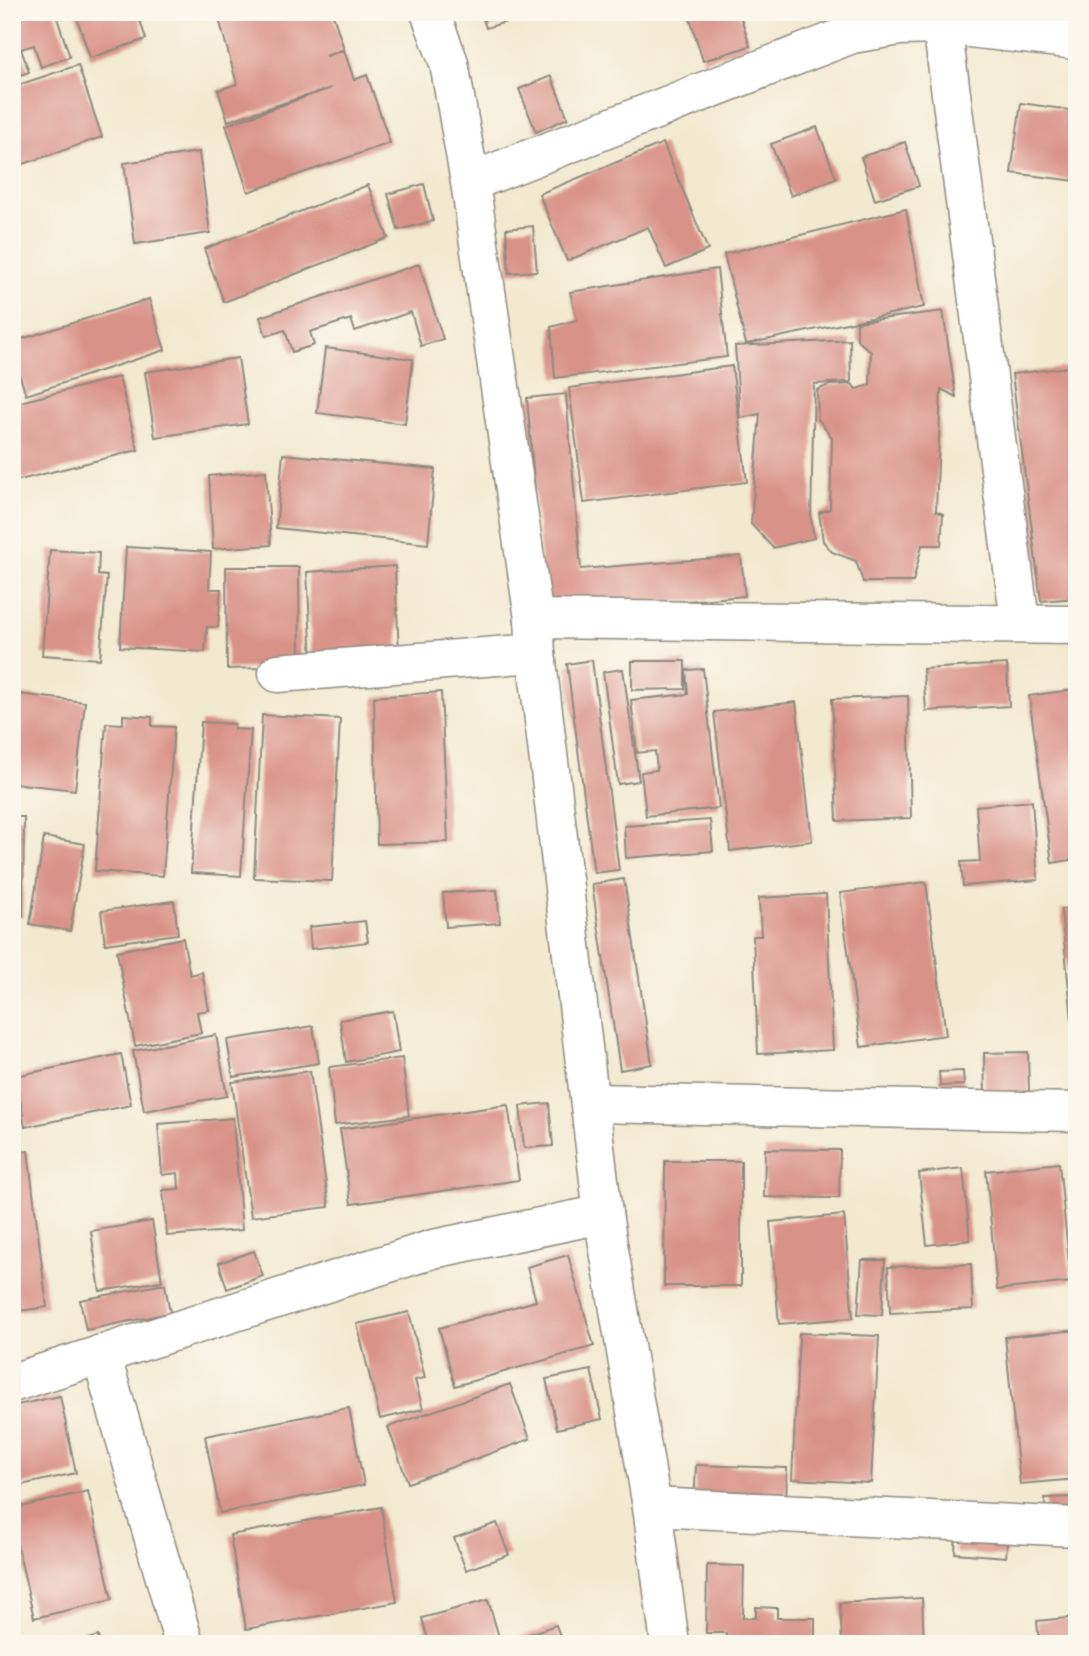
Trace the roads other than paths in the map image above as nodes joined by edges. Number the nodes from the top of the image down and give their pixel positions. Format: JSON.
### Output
{"nodes":[{"id":1,"x":430,"y":12,"type":"edge"},
{"id":2,"x":942,"y":25,"type":"junction"},
{"id":3,"x":1077,"y":40,"type":"edge"},
{"id":4,"x":471,"y":182,"type":"junction"},
{"id":5,"x":1020,"y":622,"type":"junction"},
{"id":6,"x":1077,"y":625,"type":"edge"},
{"id":7,"x":535,"y":636,"type":"junction"},
{"id":8,"x":278,"y":673,"type":"dead end"},
{"id":9,"x":591,"y":1103,"type":"junction"},
{"id":10,"x":1077,"y":1112,"type":"edge"},
{"id":11,"x":603,"y":1214,"type":"junction"},
{"id":12,"x":102,"y":1354,"type":"junction"},
{"id":13,"x":12,"y":1383,"type":"edge"},
{"id":14,"x":652,"y":1507,"type":"junction"},
{"id":15,"x":1077,"y":1527,"type":"edge"},
{"id":16,"x":184,"y":1644,"type":"edge"},
{"id":17,"x":670,"y":1644,"type":"edge"}],
"edges":[{"from":1,"to":4,"type":"street"},
{"from":2,"to":3,"type":"street"},
{"from":2,"to":4,"type":"street"},
{"from":2,"to":5,"type":"street"},
{"from":4,"to":7,"type":"street"},
{"from":5,"to":6,"type":"street"},
{"from":5,"to":7,"type":"street"},
{"from":7,"to":8,"type":"street"},
{"from":7,"to":9,"type":"street"},
{"from":9,"to":10,"type":"street"},
{"from":9,"to":11,"type":"street"},
{"from":11,"to":12,"type":"street"},
{"from":11,"to":14,"type":"street"},
{"from":12,"to":13,"type":"street"},
{"from":12,"to":16,"type":"street"},
{"from":14,"to":15,"type":"street"},
{"from":14,"to":17,"type":"street"}]}
